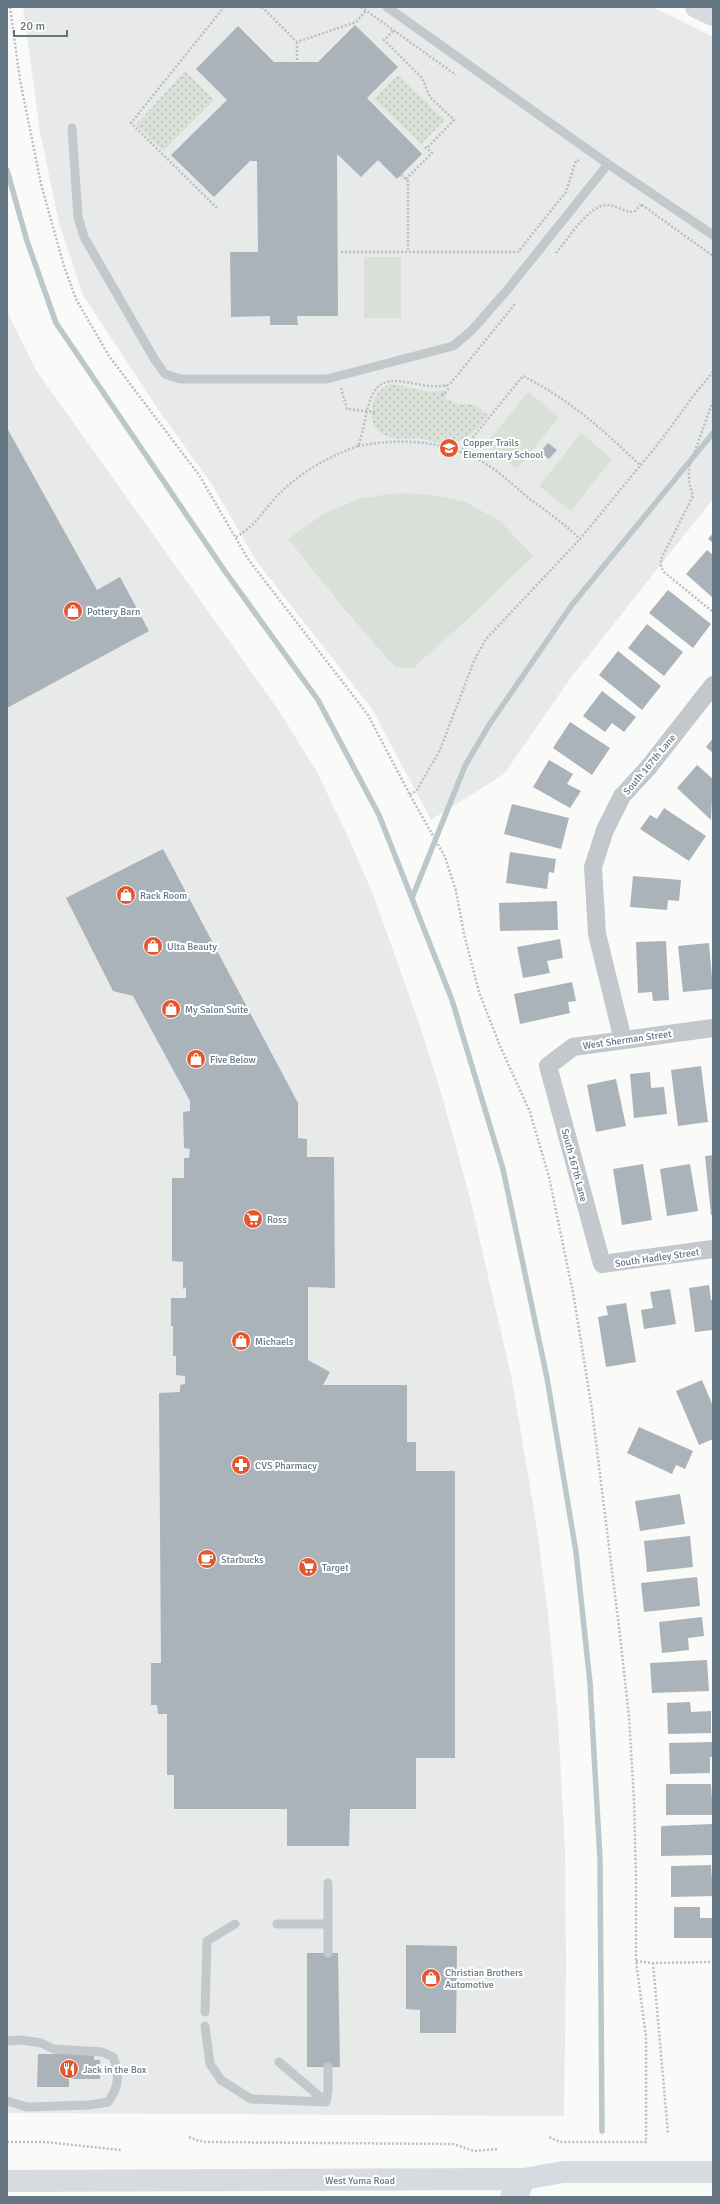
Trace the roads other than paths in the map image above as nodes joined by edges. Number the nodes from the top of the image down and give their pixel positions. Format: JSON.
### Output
{"nodes":[{"id":1,"x":387,"y":7,"type":"edge"},
{"id":2,"x":696,"y":7,"type":"edge"},
{"id":3,"x":713,"y":15,"type":"edge"},
{"id":4,"x":72,"y":128,"type":"dead end"},
{"id":5,"x":608,"y":164,"type":"junction"},
{"id":6,"x":713,"y":235,"type":"edge"},
{"id":7,"x":713,"y":685,"type":"edge"},
{"id":8,"x":713,"y":1028,"type":"edge"},
{"id":9,"x":623,"y":1040,"type":"junction"},
{"id":10,"x":548,"y":1066,"type":"joint"},
{"id":11,"x":713,"y":1249,"type":"edge"},
{"id":12,"x":602,"y":1264,"type":"joint"},
{"id":13,"x":328,"y":1883,"type":"dead end"},
{"id":14,"x":235,"y":1924,"type":"dead end"},
{"id":15,"x":277,"y":1924,"type":"dead end"},
{"id":16,"x":328,"y":1924,"type":"junction"},
{"id":17,"x":328,"y":1953,"type":"dead end"},
{"id":18,"x":205,"y":2012,"type":"dead end"},
{"id":19,"x":205,"y":2026,"type":"dead end"},
{"id":20,"x":7,"y":2041,"type":"edge"},
{"id":21,"x":279,"y":2062,"type":"dead end"},
{"id":22,"x":328,"y":2067,"type":"dead end"},
{"id":23,"x":7,"y":2101,"type":"edge"},
{"id":24,"x":326,"y":2102,"type":"junction"},
{"id":25,"x":706,"y":2172,"type":"edge"},
{"id":26,"x":524,"y":2179,"type":"junction"},
{"id":27,"x":7,"y":2181,"type":"edge"},
{"id":28,"x":511,"y":2197,"type":"edge"}],
"edges":[{"from":1,"to":5,"type":"lane"},
{"from":2,"to":3,"type":"main road"},
{"from":4,"to":5,"type":"lane"},
{"from":5,"to":6,"type":"lane"},
{"from":7,"to":9,"type":"street","name":"South 167th Lane"},
{"from":8,"to":9,"type":"street","name":"West Sherman Street"},
{"from":9,"to":10,"type":"street","name":"West Sherman Street"},
{"from":10,"to":12,"type":"street","name":"South 167th Lane"},
{"from":11,"to":12,"type":"street","name":"South Hadley Street"},
{"from":13,"to":16,"type":"lane"},
{"from":14,"to":18,"type":"lane"},
{"from":15,"to":16,"type":"lane"},
{"from":16,"to":17,"type":"lane"},
{"from":19,"to":24,"type":"lane"},
{"from":20,"to":23,"type":"lane"},
{"from":21,"to":24,"type":"lane"},
{"from":22,"to":24,"type":"lane"},
{"from":25,"to":26,"type":"main road","name":"West Yuma Road"},
{"from":26,"to":27,"type":"main road","name":"West Yuma Road"},
{"from":26,"to":28,"type":"main road"}]}
